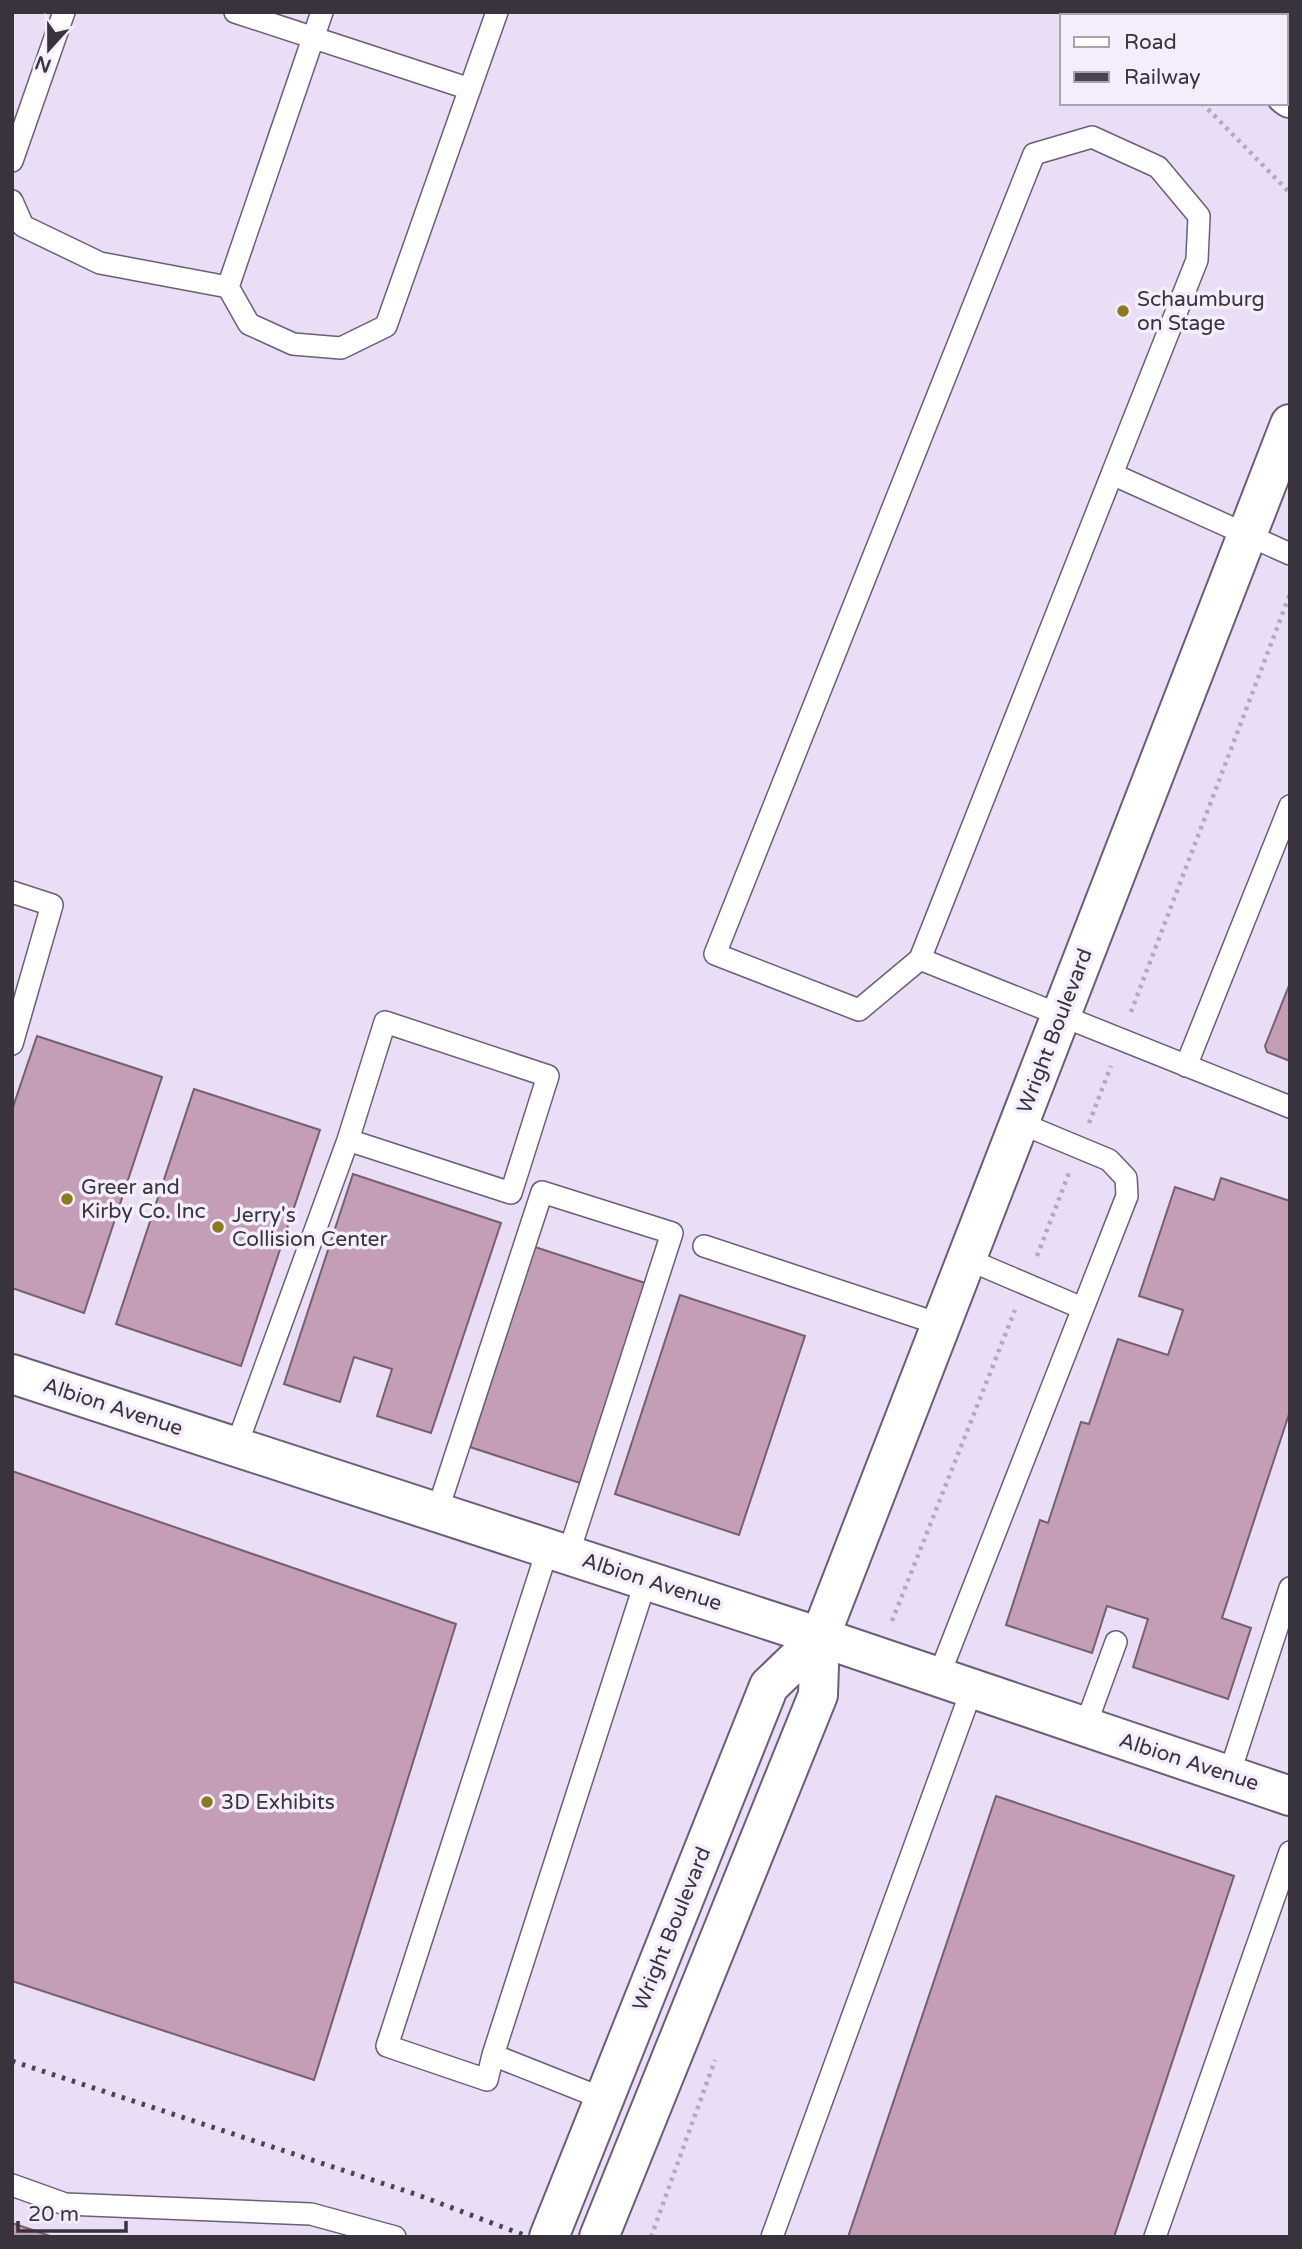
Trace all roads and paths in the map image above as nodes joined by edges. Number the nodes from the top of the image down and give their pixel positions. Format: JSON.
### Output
{"nodes":[{"id":1,"x":64,"y":12,"type":"edge"},
{"id":2,"x":235,"y":12,"type":"edge"},
{"id":3,"x":323,"y":12,"type":"edge"},
{"id":4,"x":497,"y":12,"type":"edge"},
{"id":5,"x":314,"y":38,"type":"junction"},
{"id":6,"x":470,"y":89,"type":"junction"},
{"id":7,"x":1204,"y":105,"type":"edge"},
{"id":8,"x":12,"y":161,"type":"edge"},
{"id":9,"x":1290,"y":193,"type":"edge"},
{"id":10,"x":12,"y":201,"type":"edge"},
{"id":11,"x":228,"y":286,"type":"junction"},
{"id":12,"x":1290,"y":424,"type":"edge"},
{"id":13,"x":1112,"y":474,"type":"junction"},
{"id":14,"x":1246,"y":535,"type":"junction"},
{"id":15,"x":1290,"y":554,"type":"edge"},
{"id":16,"x":1290,"y":594,"type":"edge"},
{"id":17,"x":1290,"y":806,"type":"edge"},
{"id":18,"x":12,"y":892,"type":"edge"},
{"id":19,"x":920,"y":959,"type":"junction"},
{"id":20,"x":20,"y":985,"type":"edge"},
{"id":21,"x":1061,"y":1016,"type":"junction"},
{"id":22,"x":1121,"y":1040,"type":"junction"},
{"id":23,"x":12,"y":1044,"type":"edge"},
{"id":24,"x":1186,"y":1066,"type":"junction"},
{"id":25,"x":1290,"y":1108,"type":"edge"},
{"id":26,"x":1020,"y":1123,"type":"junction"},
{"id":27,"x":348,"y":1140,"type":"junction"},
{"id":28,"x":1080,"y":1146,"type":"junction"},
{"id":29,"x":704,"y":1246,"type":"dead end"},
{"id":30,"x":967,"y":1259,"type":"junction"},
{"id":31,"x":1026,"y":1284,"type":"junction"},
{"id":32,"x":1082,"y":1308,"type":"junction"},
{"id":33,"x":942,"y":1325,"type":"junction"},
{"id":34,"x":12,"y":1374,"type":"edge"},
{"id":35,"x":236,"y":1447,"type":"junction"},
{"id":36,"x":437,"y":1512,"type":"junction"},
{"id":37,"x":558,"y":1552,"type":"junction"},
{"id":38,"x":646,"y":1580,"type":"junction"},
{"id":39,"x":1290,"y":1588,"type":"edge"},
{"id":40,"x":820,"y":1637,"type":"junction"},
{"id":41,"x":1116,"y":1642,"type":"dead end"},
{"id":42,"x":877,"y":1657,"type":"junction"},
{"id":43,"x":955,"y":1683,"type":"junction"},
{"id":44,"x":1085,"y":1727,"type":"junction"},
{"id":45,"x":1229,"y":1776,"type":"junction"},
{"id":46,"x":1290,"y":1796,"type":"edge"},
{"id":47,"x":1290,"y":1852,"type":"edge"},
{"id":48,"x":717,"y":2054,"type":"dead end"},
{"id":49,"x":493,"y":2055,"type":"junction"},
{"id":50,"x":604,"y":2099,"type":"junction"},
{"id":51,"x":12,"y":2185,"type":"edge"},
{"id":52,"x":395,"y":2237,"type":"edge"},
{"id":53,"x":550,"y":2237,"type":"edge"},
{"id":54,"x":599,"y":2237,"type":"edge"},
{"id":55,"x":651,"y":2237,"type":"edge"},
{"id":56,"x":772,"y":2237,"type":"edge"},
{"id":57,"x":1155,"y":2237,"type":"edge"}],
"edges":[{"from":1,"to":8,"type":"lane"},
{"from":2,"to":5,"type":"lane"},
{"from":3,"to":5,"type":"lane"},
{"from":4,"to":6,"type":"lane"},
{"from":5,"to":6,"type":"lane"},
{"from":5,"to":11,"type":"lane"},
{"from":6,"to":11,"type":"lane"},
{"from":7,"to":9,"type":"path"},
{"from":10,"to":11,"type":"lane"},
{"from":12,"to":14,"type":"street","name":"Wright Boulevard"},
{"from":13,"to":14,"type":"lane"},
{"from":13,"to":19,"type":"lane"},
{"from":13,"to":19,"type":"lane"},
{"from":14,"to":15,"type":"lane"},
{"from":14,"to":21,"type":"street","name":"Wright Boulevard"},
{"from":16,"to":22,"type":"path"},
{"from":17,"to":24,"type":"lane"},
{"from":18,"to":20,"type":"lane"},
{"from":19,"to":21,"type":"lane"},
{"from":20,"to":23,"type":"lane"},
{"from":21,"to":22,"type":"lane"},
{"from":21,"to":26,"type":"street","name":"Wright Boulevard"},
{"from":22,"to":24,"type":"lane"},
{"from":22,"to":28,"type":"path"},
{"from":24,"to":25,"type":"lane"},
{"from":26,"to":28,"type":"lane"},
{"from":26,"to":30,"type":"street","name":"Wright Boulevard"},
{"from":27,"to":27,"type":"lane"},
{"from":27,"to":35,"type":"lane"},
{"from":28,"to":31,"type":"path"},
{"from":28,"to":32,"type":"lane"},
{"from":29,"to":33,"type":"lane"},
{"from":30,"to":31,"type":"lane"},
{"from":30,"to":33,"type":"street","name":"Wright Boulevard"},
{"from":31,"to":32,"type":"lane"},
{"from":31,"to":42,"type":"path"},
{"from":32,"to":43,"type":"lane"},
{"from":33,"to":40,"type":"street","name":"Wright Boulevard"},
{"from":34,"to":35,"type":"street","name":"Albion Avenue"},
{"from":35,"to":36,"type":"street","name":"Albion Avenue"},
{"from":36,"to":37,"type":"street","name":"Albion Avenue"},
{"from":36,"to":37,"type":"lane"},
{"from":37,"to":38,"type":"street","name":"Albion Avenue"},
{"from":37,"to":49,"type":"lane"},
{"from":38,"to":40,"type":"street","name":"Albion Avenue"},
{"from":38,"to":49,"type":"lane"},
{"from":39,"to":45,"type":"lane"},
{"from":40,"to":42,"type":"street","name":"Albion Avenue"},
{"from":40,"to":50,"type":"street","name":"Wright Boulevard"},
{"from":40,"to":54,"type":"street","name":"Wright Boulevard"},
{"from":41,"to":44,"type":"lane"},
{"from":42,"to":43,"type":"street","name":"Albion Avenue"},
{"from":43,"to":44,"type":"street","name":"Albion Avenue"},
{"from":43,"to":56,"type":"lane"},
{"from":44,"to":45,"type":"street","name":"Albion Avenue"},
{"from":45,"to":46,"type":"street","name":"Albion Avenue"},
{"from":47,"to":57,"type":"lane"},
{"from":48,"to":55,"type":"path"},
{"from":49,"to":50,"type":"lane"},
{"from":50,"to":53,"type":"street","name":"Wright Boulevard"},
{"from":51,"to":52,"type":"lane"}]}
